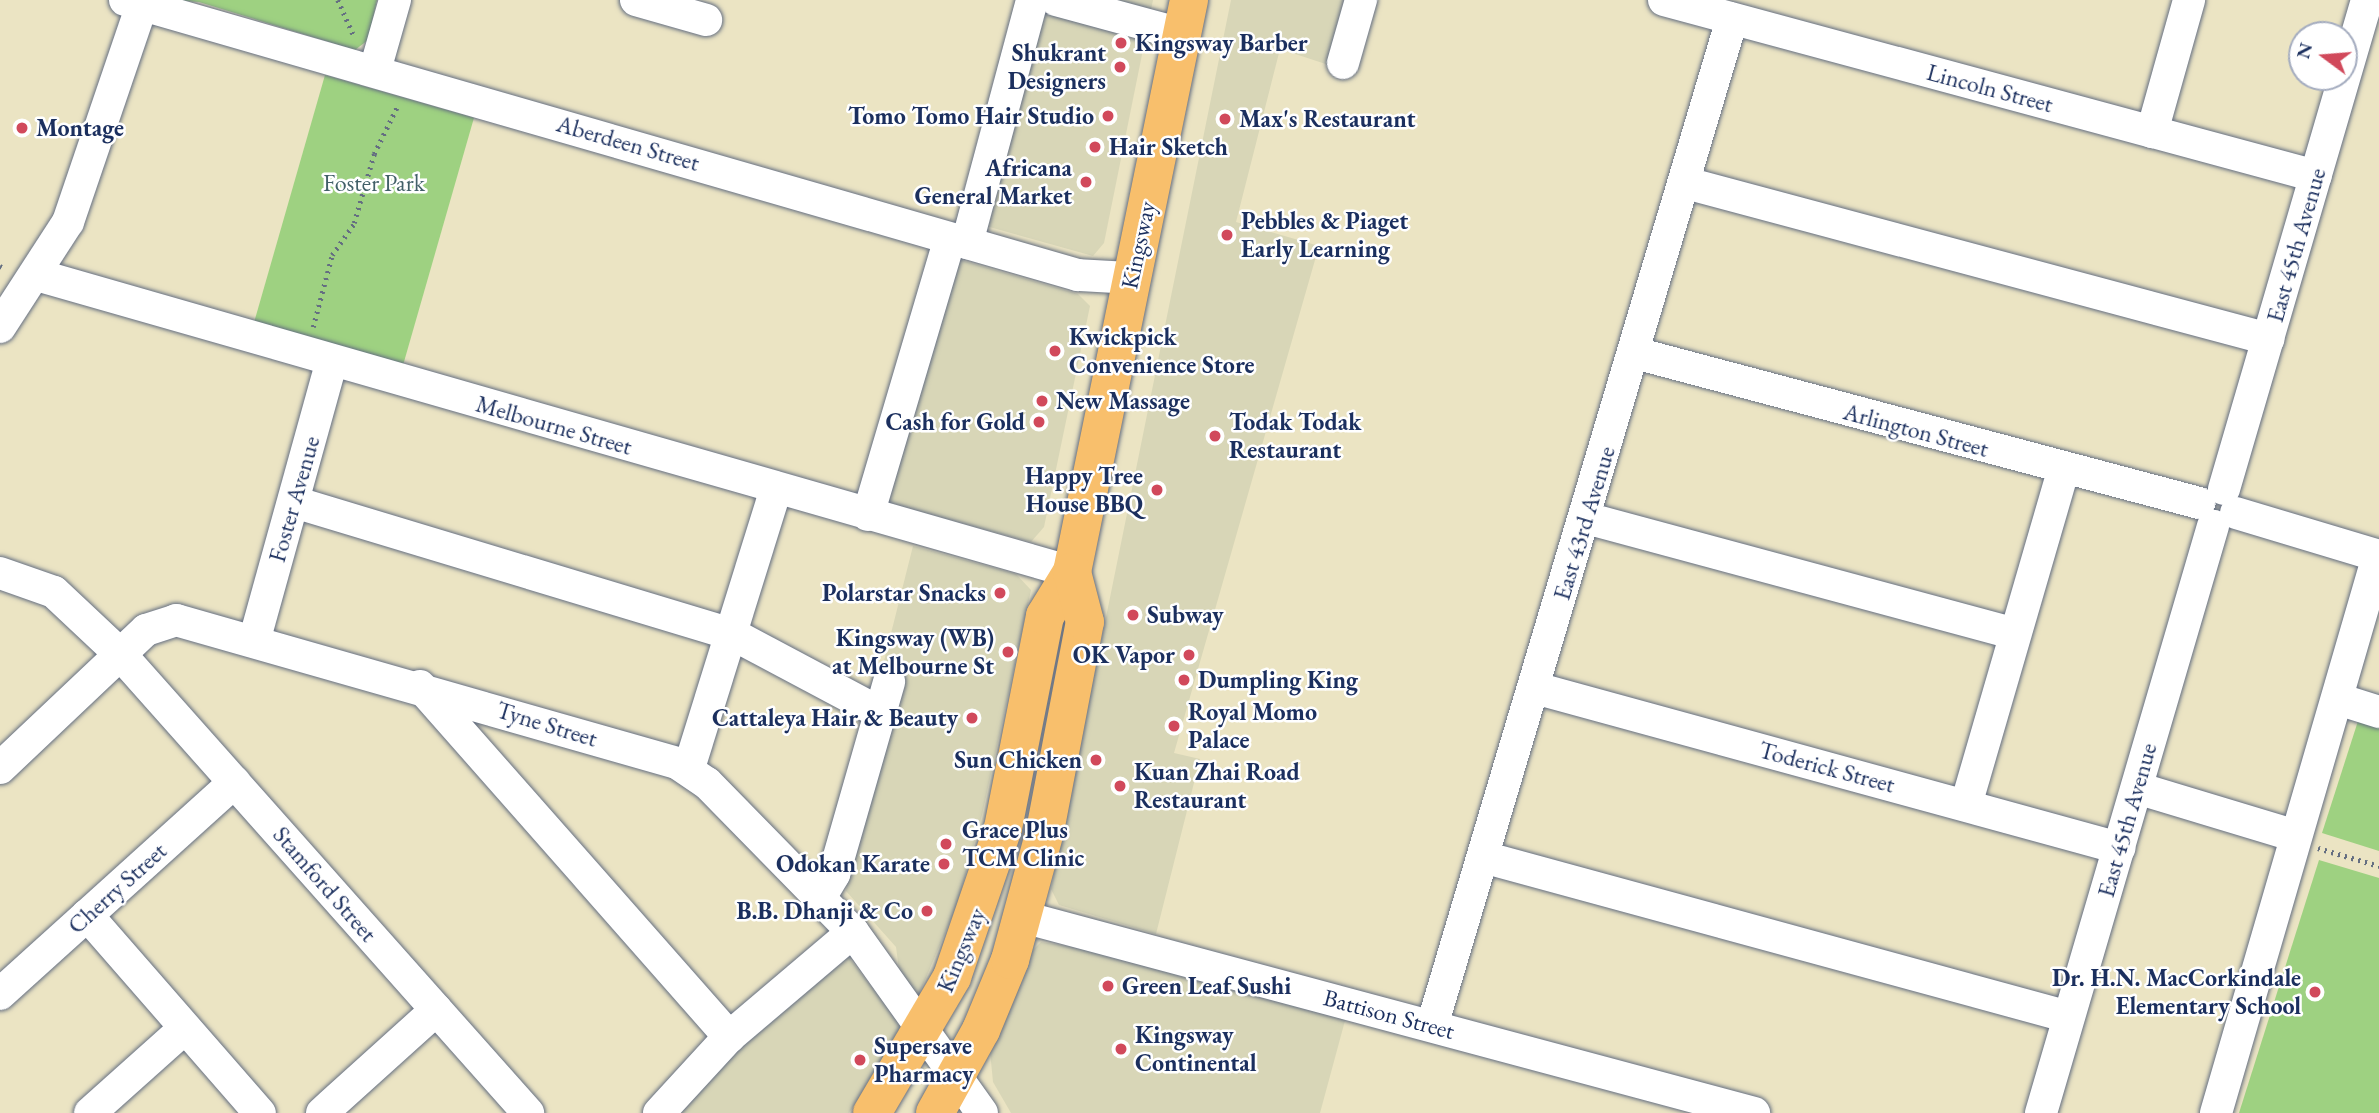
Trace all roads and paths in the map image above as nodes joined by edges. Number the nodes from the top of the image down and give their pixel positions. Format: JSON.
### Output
{"nodes":[{"id":1,"x":338,"y":0,"type":"edge"},
{"id":2,"x":395,"y":0,"type":"edge"},
{"id":3,"x":636,"y":0,"type":"edge"},
{"id":4,"x":1031,"y":0,"type":"edge"},
{"id":5,"x":1056,"y":0,"type":"edge"},
{"id":6,"x":1361,"y":0,"type":"edge"},
{"id":7,"x":1664,"y":0,"type":"edge"},
{"id":8,"x":2367,"y":0,"type":"edge"},
{"id":9,"x":2184,"y":1,"type":"edge"},
{"id":10,"x":133,"y":2,"type":"edge"},
{"id":11,"x":1185,"y":17,"type":"edge"},
{"id":12,"x":1732,"y":19,"type":"junction"},
{"id":13,"x":706,"y":20,"type":"dead end"},
{"id":14,"x":354,"y":36,"type":"dead end"},
{"id":15,"x":1343,"y":62,"type":"dead end"},
{"id":16,"x":375,"y":70,"type":"junction"},
{"id":17,"x":400,"y":96,"type":"dead end"},
{"id":18,"x":2152,"y":132,"type":"junction"},
{"id":19,"x":2316,"y":176,"type":"junction"},
{"id":20,"x":1686,"y":183,"type":"junction"},
{"id":21,"x":958,"y":241,"type":"junction"},
{"id":22,"x":37,"y":275,"type":"junction"},
{"id":23,"x":1131,"y":278,"type":"junction"},
{"id":24,"x":0,"y":327,"type":"edge"},
{"id":25,"x":309,"y":338,"type":"dead end"},
{"id":26,"x":2268,"y":339,"type":"junction"},
{"id":27,"x":1635,"y":353,"type":"junction"},
{"id":28,"x":332,"y":361,"type":"junction"},
{"id":29,"x":2063,"y":471,"type":"junction"},
{"id":30,"x":776,"y":488,"type":"junction"},
{"id":31,"x":294,"y":502,"type":"junction"},
{"id":32,"x":2218,"y":508,"type":"junction"},
{"id":33,"x":868,"y":514,"type":"junction"},
{"id":34,"x":1586,"y":518,"type":"junction"},
{"id":35,"x":2379,"y":556,"type":"edge"},
{"id":36,"x":1072,"y":572,"type":"junction"},
{"id":37,"x":0,"y":573,"type":"edge"},
{"id":38,"x":732,"y":634,"type":"junction"},
{"id":39,"x":2015,"y":634,"type":"junction"},
{"id":40,"x":255,"y":638,"type":"junction"},
{"id":41,"x":121,"y":655,"type":"junction"},
{"id":42,"x":889,"y":682,"type":"dead end"},
{"id":43,"x":420,"y":686,"type":"junction"},
{"id":44,"x":1535,"y":688,"type":"junction"},
{"id":45,"x":2338,"y":699,"type":"junction"},
{"id":46,"x":879,"y":712,"type":"junction"},
{"id":47,"x":2379,"y":712,"type":"edge"},
{"id":48,"x":0,"y":768,"type":"edge"},
{"id":49,"x":689,"y":768,"type":"junction"},
{"id":50,"x":235,"y":782,"type":"junction"},
{"id":51,"x":2137,"y":788,"type":"junction"},
{"id":52,"x":1966,"y":805,"type":"junction"},
{"id":53,"x":2297,"y":836,"type":"junction"},
{"id":54,"x":2119,"y":848,"type":"junction"},
{"id":55,"x":1483,"y":857,"type":"junction"},
{"id":56,"x":2379,"y":866,"type":"edge"},
{"id":57,"x":821,"y":896,"type":"junction"},
{"id":58,"x":86,"y":915,"type":"junction"},
{"id":59,"x":1023,"y":917,"type":"junction"},
{"id":60,"x":853,"y":932,"type":"junction"},
{"id":61,"x":0,"y":994,"type":"edge"},
{"id":62,"x":436,"y":1010,"type":"junction"},
{"id":63,"x":2069,"y":1017,"type":"junction"},
{"id":64,"x":1432,"y":1026,"type":"junction"},
{"id":65,"x":185,"y":1028,"type":"junction"},
{"id":66,"x":924,"y":1028,"type":"junction"},
{"id":67,"x":729,"y":1037,"type":"junction"},
{"id":68,"x":956,"y":1075,"type":"junction"},
{"id":69,"x":90,"y":1113,"type":"edge"},
{"id":70,"x":260,"y":1113,"type":"edge"},
{"id":71,"x":322,"y":1113,"type":"edge"},
{"id":72,"x":528,"y":1113,"type":"edge"},
{"id":73,"x":659,"y":1113,"type":"edge"},
{"id":74,"x":872,"y":1113,"type":"edge"},
{"id":75,"x":935,"y":1113,"type":"edge"},
{"id":76,"x":982,"y":1113,"type":"edge"},
{"id":77,"x":1754,"y":1113,"type":"edge"},
{"id":78,"x":2041,"y":1113,"type":"edge"},
{"id":79,"x":2216,"y":1113,"type":"edge"}],
"edges":[{"from":1,"to":14,"type":"path"},
{"from":2,"to":16,"type":"street"},
{"from":3,"to":13,"type":"street"},
{"from":4,"to":21,"type":"street"},
{"from":5,"to":11,"type":"street"},
{"from":6,"to":15,"type":"street"},
{"from":7,"to":12,"type":"street","name":"Lincoln Street"},
{"from":8,"to":19,"type":"street","name":"East 45th Avenue"},
{"from":9,"to":18,"type":"street"},
{"from":10,"to":16,"type":"street","name":"Aberdeen Street"},
{"from":10,"to":22,"type":"street"},
{"from":11,"to":23,"type":"main road","name":"Kingsway"},
{"from":12,"to":18,"type":"street","name":"Lincoln Street"},
{"from":12,"to":20,"type":"street","name":"East 43rd Avenue"},
{"from":16,"to":21,"type":"street","name":"Aberdeen Street"},
{"from":17,"to":25,"type":"path"},
{"from":18,"to":19,"type":"street","name":"Lincoln Street"},
{"from":19,"to":26,"type":"street","name":"East 45th Avenue"},
{"from":20,"to":26,"type":"street"},
{"from":20,"to":27,"type":"street","name":"East 43rd Avenue"},
{"from":21,"to":23,"type":"street","name":"Aberdeen Street"},
{"from":21,"to":33,"type":"street"},
{"from":22,"to":24,"type":"street"},
{"from":22,"to":28,"type":"street","name":"Melbourne Street"},
{"from":23,"to":36,"type":"main road","name":"Kingsway"},
{"from":26,"to":32,"type":"street","name":"East 45th Avenue"},
{"from":27,"to":29,"type":"street","name":"Arlington Street"},
{"from":27,"to":34,"type":"street","name":"East 43rd Avenue"},
{"from":28,"to":30,"type":"street","name":"Melbourne Street"},
{"from":28,"to":31,"type":"street","name":"Foster Avenue"},
{"from":29,"to":32,"type":"street","name":"Arlington Street"},
{"from":29,"to":39,"type":"street"},
{"from":30,"to":33,"type":"street","name":"Melbourne Street"},
{"from":30,"to":38,"type":"street"},
{"from":31,"to":38,"type":"street"},
{"from":31,"to":40,"type":"street","name":"Foster Avenue"},
{"from":32,"to":35,"type":"street","name":"Arlington Street"},
{"from":32,"to":51,"type":"street","name":"East 45th Avenue"},
{"from":33,"to":36,"type":"street","name":"Melbourne Street"},
{"from":34,"to":39,"type":"street"},
{"from":34,"to":44,"type":"street","name":"East 43rd Avenue"},
{"from":35,"to":45,"type":"street"},
{"from":36,"to":59,"type":"main road","name":"Kingsway"},
{"from":36,"to":66,"type":"main road","name":"Kingsway"},
{"from":37,"to":41,"type":"street"},
{"from":38,"to":46,"type":"street"},
{"from":38,"to":49,"type":"street"},
{"from":39,"to":52,"type":"street"},
{"from":40,"to":41,"type":"street","name":"Tyne Street"},
{"from":40,"to":43,"type":"street","name":"Tyne Street"},
{"from":41,"to":48,"type":"street","name":"Tyne Street"},
{"from":41,"to":50,"type":"street","name":"Stamford Street"},
{"from":42,"to":46,"type":"street"},
{"from":43,"to":49,"type":"street","name":"Tyne Street"},
{"from":43,"to":67,"type":"street"},
{"from":44,"to":52,"type":"street","name":"Toderick Street"},
{"from":44,"to":55,"type":"street","name":"East 43rd Avenue"},
{"from":45,"to":47,"type":"street"},
{"from":45,"to":53,"type":"street"},
{"from":46,"to":57,"type":"street"},
{"from":49,"to":57,"type":"street","name":"Tyne Street"},
{"from":50,"to":58,"type":"street","name":"Cherry Street"},
{"from":50,"to":62,"type":"street","name":"Stamford Street"},
{"from":51,"to":53,"type":"street"},
{"from":51,"to":54,"type":"street","name":"East 45th Avenue"},
{"from":52,"to":54,"type":"street","name":"Toderick Street"},
{"from":53,"to":56,"type":"path"},
{"from":53,"to":79,"type":"street"},
{"from":54,"to":63,"type":"street","name":"East 45th Avenue"},
{"from":55,"to":63,"type":"street"},
{"from":55,"to":64,"type":"street","name":"East 43rd Avenue"},
{"from":57,"to":60,"type":"street","name":"Tyne Street"},
{"from":58,"to":61,"type":"street","name":"Cherry Street"},
{"from":58,"to":65,"type":"street"},
{"from":59,"to":64,"type":"street","name":"Battison Street"},
{"from":59,"to":68,"type":"main road","name":"Kingsway"},
{"from":60,"to":66,"type":"street","name":"Tyne Street"},
{"from":60,"to":67,"type":"street"},
{"from":62,"to":71,"type":"street"},
{"from":62,"to":72,"type":"street","name":"Stamford Street"},
{"from":63,"to":78,"type":"street","name":"East 45th Avenue"},
{"from":64,"to":77,"type":"street","name":"Battison Street"},
{"from":65,"to":69,"type":"street"},
{"from":65,"to":70,"type":"street"},
{"from":66,"to":68,"type":"street","name":"Tyne Street"},
{"from":66,"to":74,"type":"main road","name":"Kingsway"},
{"from":67,"to":73,"type":"street"},
{"from":68,"to":75,"type":"main road","name":"Kingsway"},
{"from":68,"to":76,"type":"street","name":"Tyne Street"}]}
